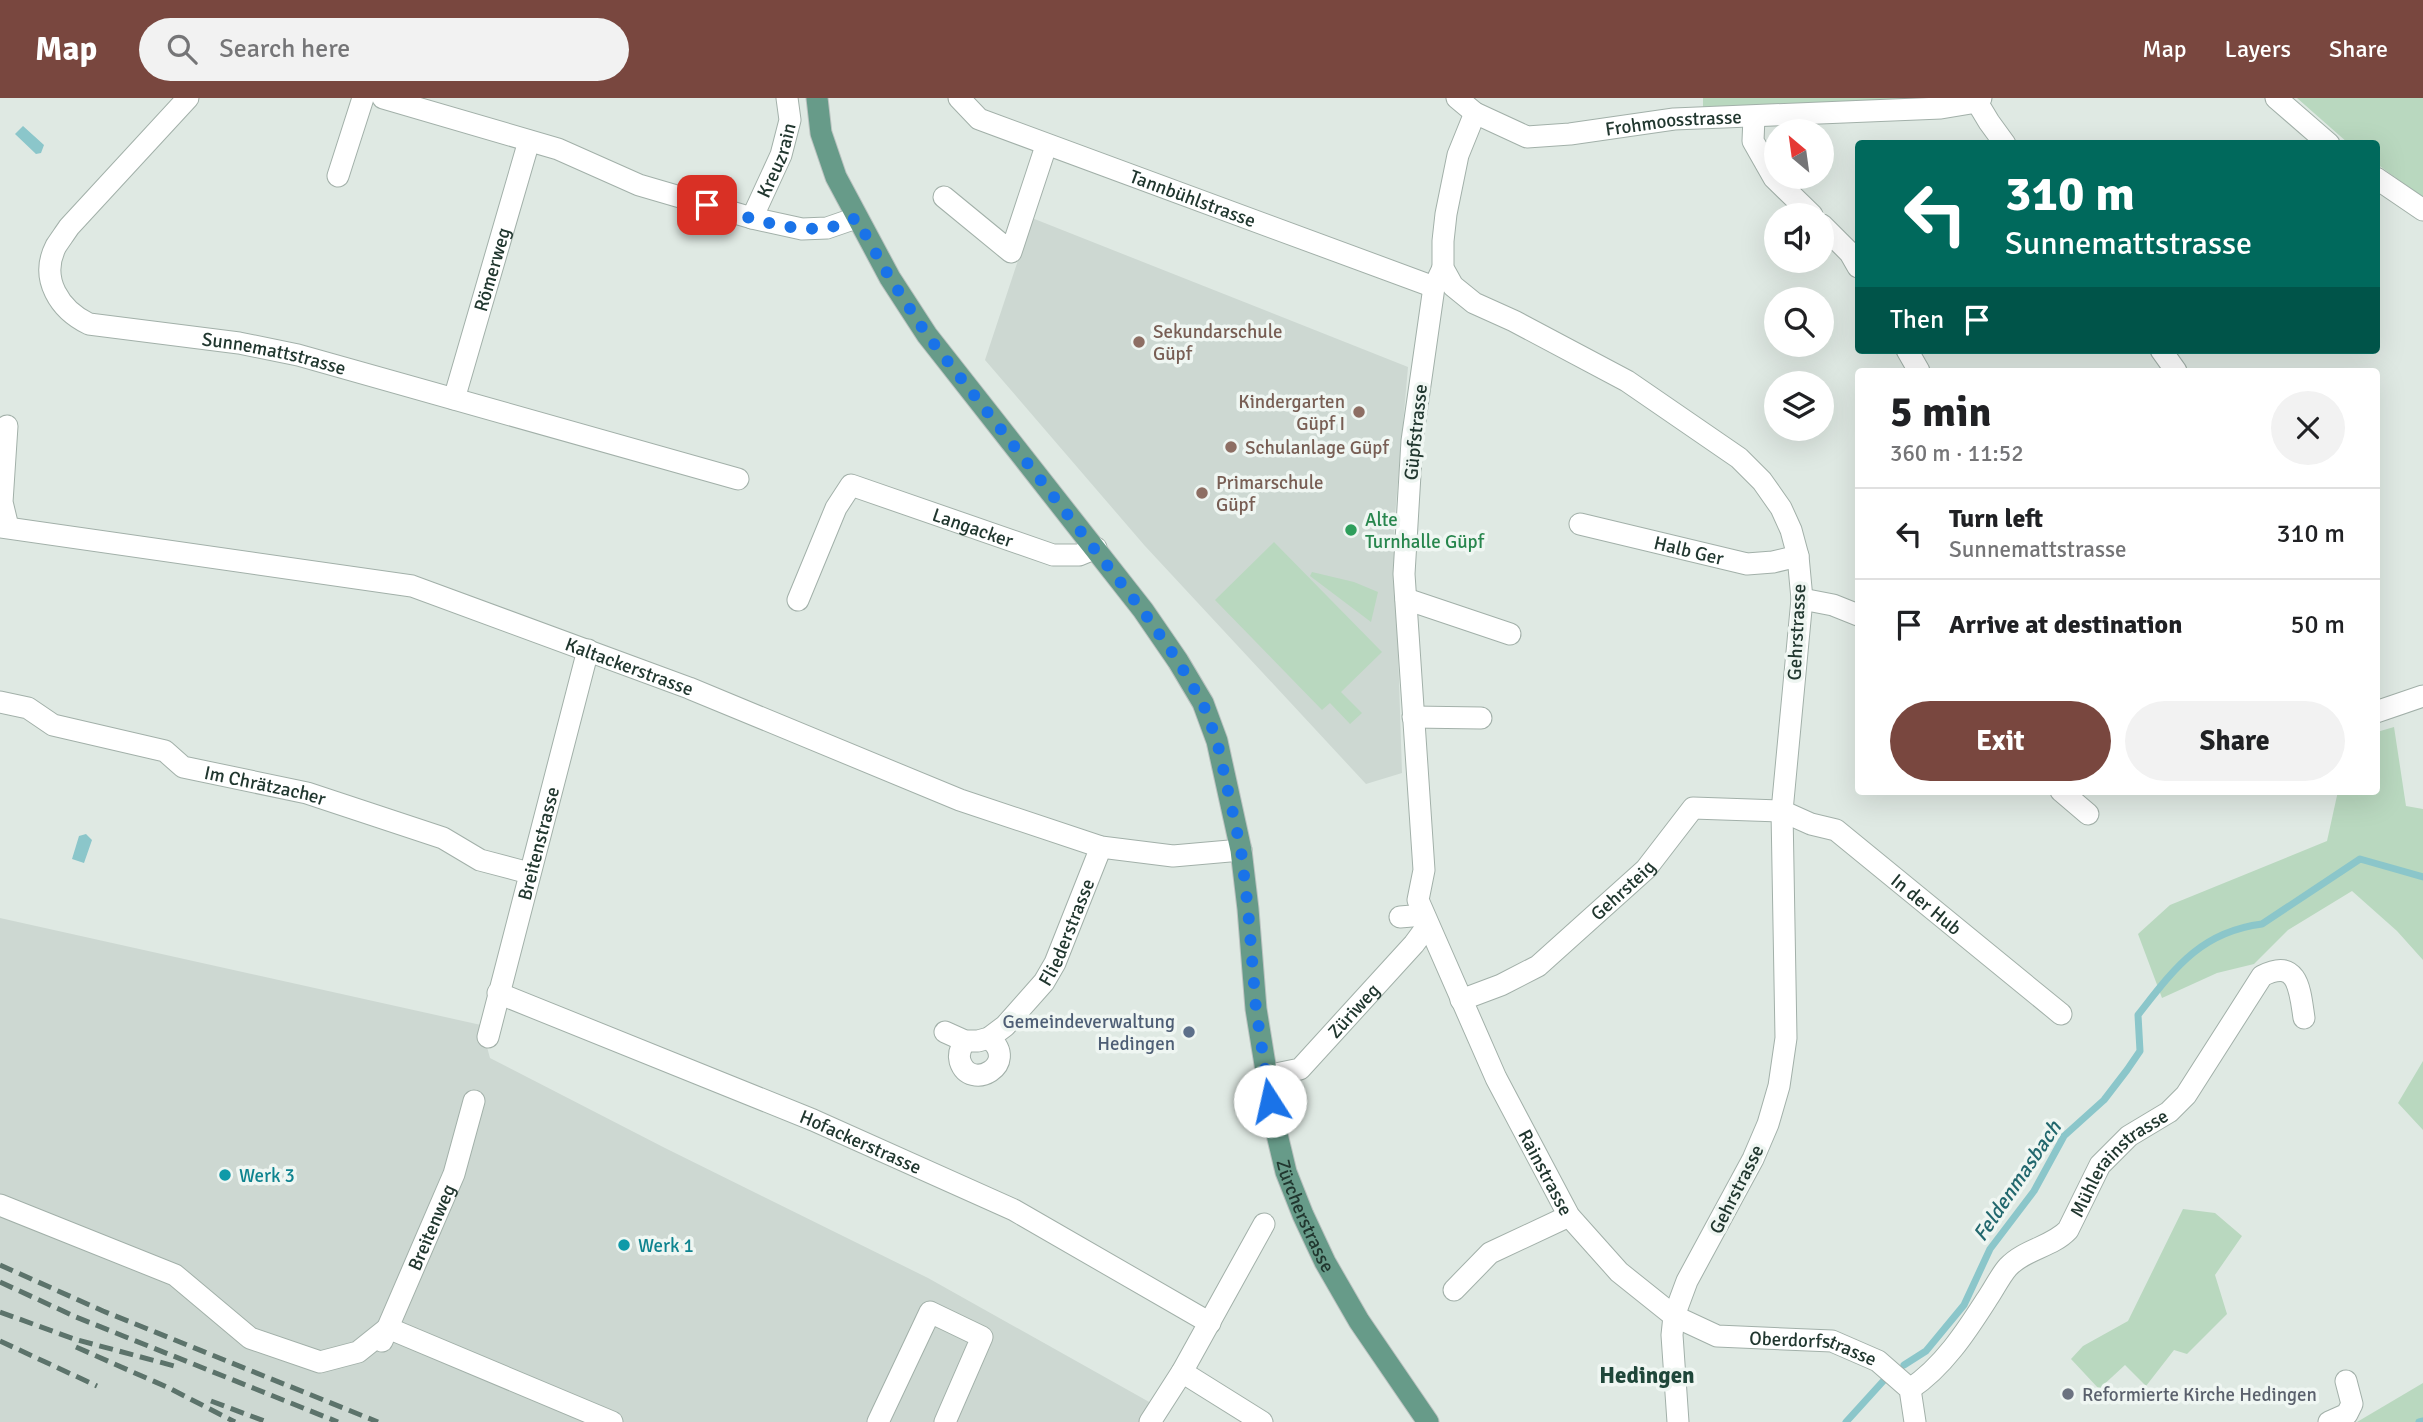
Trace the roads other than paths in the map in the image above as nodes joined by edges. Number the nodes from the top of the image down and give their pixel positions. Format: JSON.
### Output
{"nodes":[{"id":1,"x":188,"y":98,"type":"edge"},
{"id":2,"x":363,"y":98,"type":"edge"},
{"id":3,"x":383,"y":98,"type":"edge"},
{"id":4,"x":787,"y":98,"type":"edge"},
{"id":5,"x":817,"y":98,"type":"edge"},
{"id":6,"x":959,"y":98,"type":"edge"},
{"id":7,"x":1457,"y":98,"type":"edge"},
{"id":8,"x":2276,"y":98,"type":"edge"},
{"id":9,"x":1979,"y":100,"type":"edge"},
{"id":10,"x":1475,"y":113,"type":"junction"},
{"id":11,"x":1754,"y":117,"type":"junction"},
{"id":12,"x":2003,"y":140,"type":"edge"},
{"id":13,"x":2324,"y":140,"type":"edge"},
{"id":14,"x":529,"y":141,"type":"junction"},
{"id":15,"x":1046,"y":146,"type":"junction"},
{"id":16,"x":338,"y":176,"type":"dead end"},
{"id":17,"x":2380,"y":181,"type":"edge"},
{"id":18,"x":944,"y":197,"type":"dead end"},
{"id":19,"x":1800,"y":203,"type":"edge"},
{"id":20,"x":2423,"y":210,"type":"edge"},
{"id":21,"x":752,"y":218,"type":"junction"},
{"id":22,"x":856,"y":218,"type":"junction"},
{"id":23,"x":1834,"y":237,"type":"edge"},
{"id":24,"x":1855,"y":262,"type":"edge"},
{"id":25,"x":1438,"y":278,"type":"junction"},
{"id":26,"x":454,"y":399,"type":"junction"},
{"id":27,"x":7,"y":426,"type":"dead end"},
{"id":28,"x":738,"y":480,"type":"dead end"},
{"id":29,"x":1580,"y":524,"type":"dead end"},
{"id":30,"x":4,"y":527,"type":"edge"},
{"id":31,"x":1096,"y":548,"type":"junction"},
{"id":32,"x":1798,"y":556,"type":"junction"},
{"id":33,"x":1802,"y":598,"type":"junction"},
{"id":34,"x":1406,"y":599,"type":"junction"},
{"id":35,"x":798,"y":600,"type":"dead end"},
{"id":36,"x":1855,"y":614,"type":"edge"},
{"id":37,"x":1510,"y":634,"type":"dead end"},
{"id":38,"x":588,"y":650,"type":"junction"},
{"id":39,"x":2423,"y":696,"type":"edge"},
{"id":40,"x":0,"y":702,"type":"edge"},
{"id":41,"x":2380,"y":711,"type":"edge"},
{"id":42,"x":1413,"y":717,"type":"junction"},
{"id":43,"x":1481,"y":718,"type":"dead end"},
{"id":44,"x":2066,"y":795,"type":"edge"},
{"id":45,"x":1782,"y":811,"type":"junction"},
{"id":46,"x":2088,"y":814,"type":"dead end"},
{"id":47,"x":1101,"y":847,"type":"junction"},
{"id":48,"x":1241,"y":850,"type":"junction"},
{"id":49,"x":529,"y":873,"type":"junction"},
{"id":50,"x":1424,"y":913,"type":"junction"},
{"id":51,"x":1400,"y":917,"type":"dead end"},
{"id":52,"x":498,"y":993,"type":"junction"},
{"id":53,"x":1461,"y":1000,"type":"junction"},
{"id":54,"x":2061,"y":1014,"type":"dead end"},
{"id":55,"x":2304,"y":1018,"type":"dead end"},
{"id":56,"x":945,"y":1032,"type":"dead end"},
{"id":57,"x":488,"y":1037,"type":"dead end"},
{"id":58,"x":989,"y":1038,"type":"junction"},
{"id":59,"x":965,"y":1041,"type":"junction"},
{"id":60,"x":1266,"y":1076,"type":"junction"},
{"id":61,"x":474,"y":1101,"type":"dead end"},
{"id":62,"x":0,"y":1205,"type":"edge"},
{"id":63,"x":1569,"y":1216,"type":"junction"},
{"id":64,"x":1264,"y":1224,"type":"dead end"},
{"id":65,"x":1454,"y":1290,"type":"dead end"},
{"id":66,"x":1674,"y":1316,"type":"junction"},
{"id":67,"x":1209,"y":1323,"type":"junction"},
{"id":68,"x":388,"y":1328,"type":"junction"},
{"id":69,"x":379,"y":1348,"type":"dead end"},
{"id":70,"x":1182,"y":1372,"type":"junction"},
{"id":71,"x":2346,"y":1381,"type":"dead end"},
{"id":72,"x":1910,"y":1389,"type":"junction"},
{"id":73,"x":612,"y":1422,"type":"edge"},
{"id":74,"x":878,"y":1422,"type":"edge"},
{"id":75,"x":945,"y":1422,"type":"edge"},
{"id":76,"x":1150,"y":1422,"type":"edge"},
{"id":77,"x":1262,"y":1422,"type":"edge"},
{"id":78,"x":1428,"y":1422,"type":"edge"},
{"id":79,"x":1678,"y":1422,"type":"edge"},
{"id":80,"x":1915,"y":1422,"type":"edge"},
{"id":81,"x":2329,"y":1422,"type":"edge"}],
"edges":[{"from":1,"to":26,"type":"street","name":"Sunnemattstrasse"},
{"from":2,"to":16,"type":"street"},
{"from":3,"to":14,"type":"street"},
{"from":4,"to":21,"type":"street","name":"Kreuzrain"},
{"from":5,"to":22,"type":"main road","name":"Zürcherstrasse"},
{"from":6,"to":15,"type":"street","name":"Tannbühlstrasse"},
{"from":7,"to":10,"type":"street","name":"Frohmoosstrasse"},
{"from":8,"to":13,"type":"street"},
{"from":9,"to":11,"type":"street","name":"Frohmoosstrasse"},
{"from":9,"to":12,"type":"street"},
{"from":10,"to":11,"type":"street","name":"Frohmoosstrasse"},
{"from":10,"to":25,"type":"street"},
{"from":11,"to":19,"type":"street"},
{"from":14,"to":21,"type":"street"},
{"from":14,"to":26,"type":"street","name":"Römerweg"},
{"from":15,"to":18,"type":"street"},
{"from":15,"to":25,"type":"street","name":"Tannbühlstrasse"},
{"from":17,"to":20,"type":"street"},
{"from":21,"to":22,"type":"street"},
{"from":22,"to":31,"type":"main road","name":"Zürcherstrasse"},
{"from":23,"to":24,"type":"street"},
{"from":25,"to":32,"type":"street","name":"Gehrstrasse"},
{"from":25,"to":34,"type":"street","name":"Güpfstrasse"},
{"from":26,"to":28,"type":"street","name":"Sunnemattstrasse"},
{"from":27,"to":30,"type":"street"},
{"from":29,"to":32,"type":"street","name":"Halb Ger"},
{"from":30,"to":38,"type":"street","name":"Kaltackerstrasse"},
{"from":31,"to":35,"type":"street","name":"Langacker"},
{"from":31,"to":48,"type":"main road","name":"Zürcherstrasse"},
{"from":32,"to":33,"type":"street","name":"Gehrstrasse"},
{"from":33,"to":36,"type":"street"},
{"from":33,"to":45,"type":"street","name":"Gehrstrasse"},
{"from":34,"to":37,"type":"street"},
{"from":34,"to":42,"type":"street","name":"Güpfstrasse"},
{"from":38,"to":47,"type":"street","name":"Kaltackerstrasse"},
{"from":38,"to":49,"type":"street","name":"Breitenstrasse"},
{"from":39,"to":41,"type":"street"},
{"from":40,"to":49,"type":"street","name":"Im Chrätzacher"},
{"from":42,"to":43,"type":"street"},
{"from":42,"to":50,"type":"street","name":"Güpfstrasse"},
{"from":44,"to":46,"type":"street"},
{"from":45,"to":53,"type":"street","name":"Gehrsteig"},
{"from":45,"to":54,"type":"street","name":"In der Hub"},
{"from":45,"to":66,"type":"street","name":"Gehrstrasse"},
{"from":47,"to":48,"type":"street","name":"Kaltackerstrasse"},
{"from":47,"to":58,"type":"street","name":"Fliederstrasse"},
{"from":48,"to":60,"type":"main road","name":"Zürcherstrasse"},
{"from":49,"to":52,"type":"street","name":"Breitenstrasse"},
{"from":50,"to":51,"type":"street"},
{"from":50,"to":53,"type":"street","name":"Rainstrasse"},
{"from":50,"to":60,"type":"street","name":"Züriweg"},
{"from":52,"to":57,"type":"street","name":"Breitenstrasse"},
{"from":52,"to":67,"type":"street","name":"Hofackerstrasse"},
{"from":53,"to":63,"type":"street","name":"Rainstrasse"},
{"from":55,"to":72,"type":"street","name":"Mühlerainstrasse"},
{"from":56,"to":59,"type":"street"},
{"from":58,"to":59,"type":"street"},
{"from":58,"to":59,"type":"street"},
{"from":60,"to":78,"type":"main road","name":"Zürcherstrasse"},
{"from":61,"to":68,"type":"street","name":"Breitenweg"},
{"from":62,"to":68,"type":"street"},
{"from":63,"to":65,"type":"street"},
{"from":63,"to":66,"type":"street","name":"Rainstrasse"},
{"from":64,"to":67,"type":"street"},
{"from":66,"to":72,"type":"street","name":"Oberdorfstrasse"},
{"from":66,"to":79,"type":"street"},
{"from":67,"to":70,"type":"street"},
{"from":68,"to":69,"type":"street","name":"Breitenweg"},
{"from":68,"to":73,"type":"street"},
{"from":70,"to":76,"type":"street"},
{"from":70,"to":77,"type":"street"},
{"from":71,"to":81,"type":"street"},
{"from":72,"to":80,"type":"street"},
{"from":74,"to":75,"type":"street"}]}
